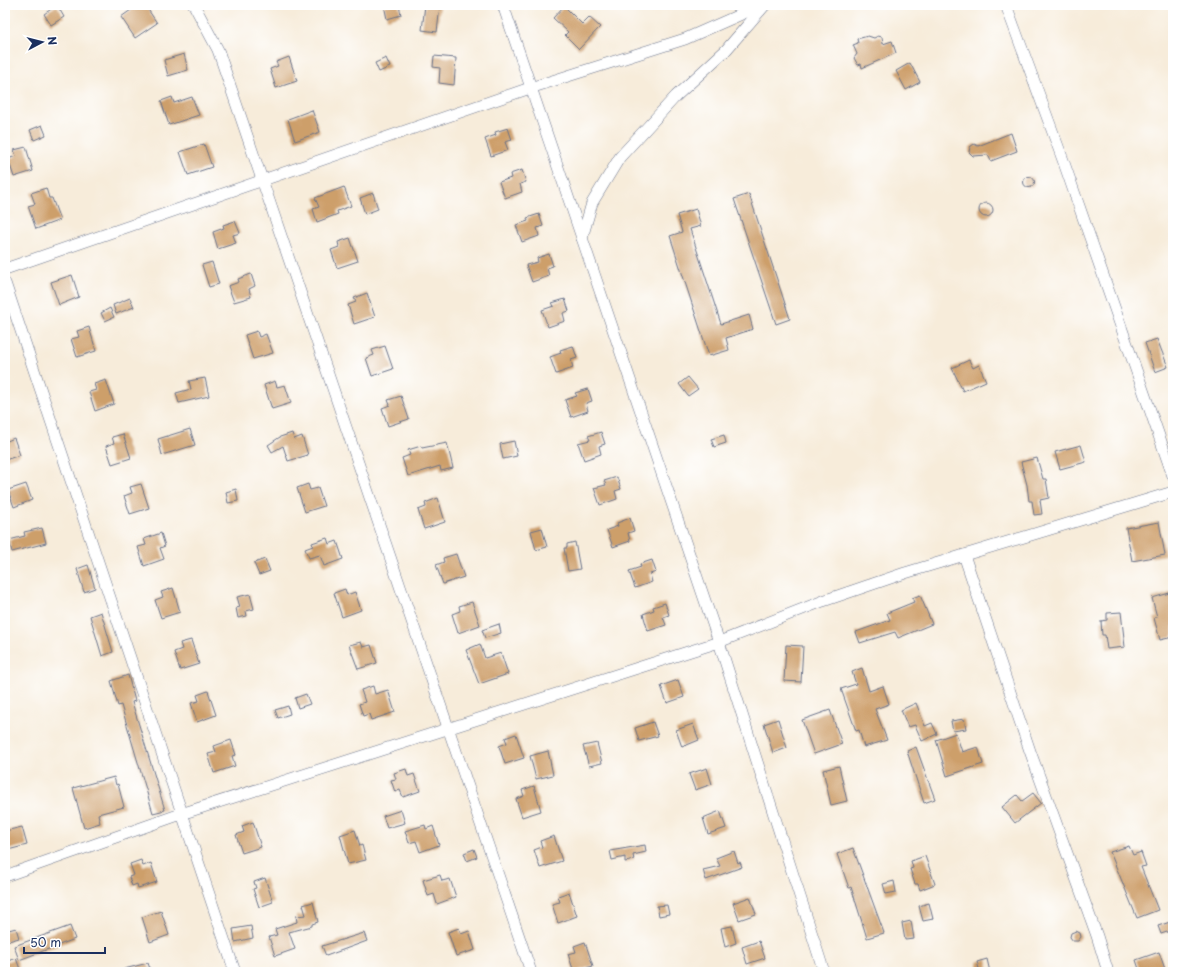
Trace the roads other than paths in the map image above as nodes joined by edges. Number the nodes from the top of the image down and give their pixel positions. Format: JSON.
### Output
{"nodes":[{"id":1,"x":194,"y":5,"type":"edge"},
{"id":2,"x":503,"y":5,"type":"edge"},
{"id":3,"x":762,"y":5,"type":"edge"},
{"id":4,"x":765,"y":5,"type":"edge"},
{"id":5,"x":1006,"y":5,"type":"edge"},
{"id":6,"x":530,"y":88,"type":"junction"},
{"id":7,"x":263,"y":179,"type":"junction"},
{"id":8,"x":582,"y":238,"type":"junction"},
{"id":9,"x":5,"y":269,"type":"edge"},
{"id":10,"x":5,"y":283,"type":"edge"},
{"id":11,"x":1173,"y":476,"type":"edge"},
{"id":12,"x":1173,"y":492,"type":"edge"},
{"id":13,"x":964,"y":555,"type":"junction"},
{"id":14,"x":719,"y":642,"type":"junction"},
{"id":15,"x":450,"y":728,"type":"junction"},
{"id":16,"x":181,"y":814,"type":"junction"},
{"id":17,"x":5,"y":876,"type":"edge"},
{"id":18,"x":235,"y":972,"type":"edge"},
{"id":19,"x":531,"y":972,"type":"edge"},
{"id":20,"x":824,"y":972,"type":"edge"},
{"id":21,"x":1108,"y":972,"type":"edge"}],
"edges":[{"from":1,"to":7,"type":"street"},
{"from":2,"to":6,"type":"street"},
{"from":3,"to":6,"type":"street"},
{"from":4,"to":8,"type":"street"},
{"from":5,"to":11,"type":"street"},
{"from":6,"to":7,"type":"street"},
{"from":6,"to":8,"type":"street"},
{"from":7,"to":9,"type":"street"},
{"from":7,"to":15,"type":"street"},
{"from":8,"to":14,"type":"street"},
{"from":10,"to":16,"type":"street"},
{"from":12,"to":13,"type":"street"},
{"from":13,"to":14,"type":"street"},
{"from":13,"to":21,"type":"street"},
{"from":14,"to":15,"type":"street"},
{"from":14,"to":20,"type":"street"},
{"from":15,"to":16,"type":"street"},
{"from":15,"to":19,"type":"street"},
{"from":16,"to":17,"type":"street"},
{"from":16,"to":18,"type":"street"}]}
